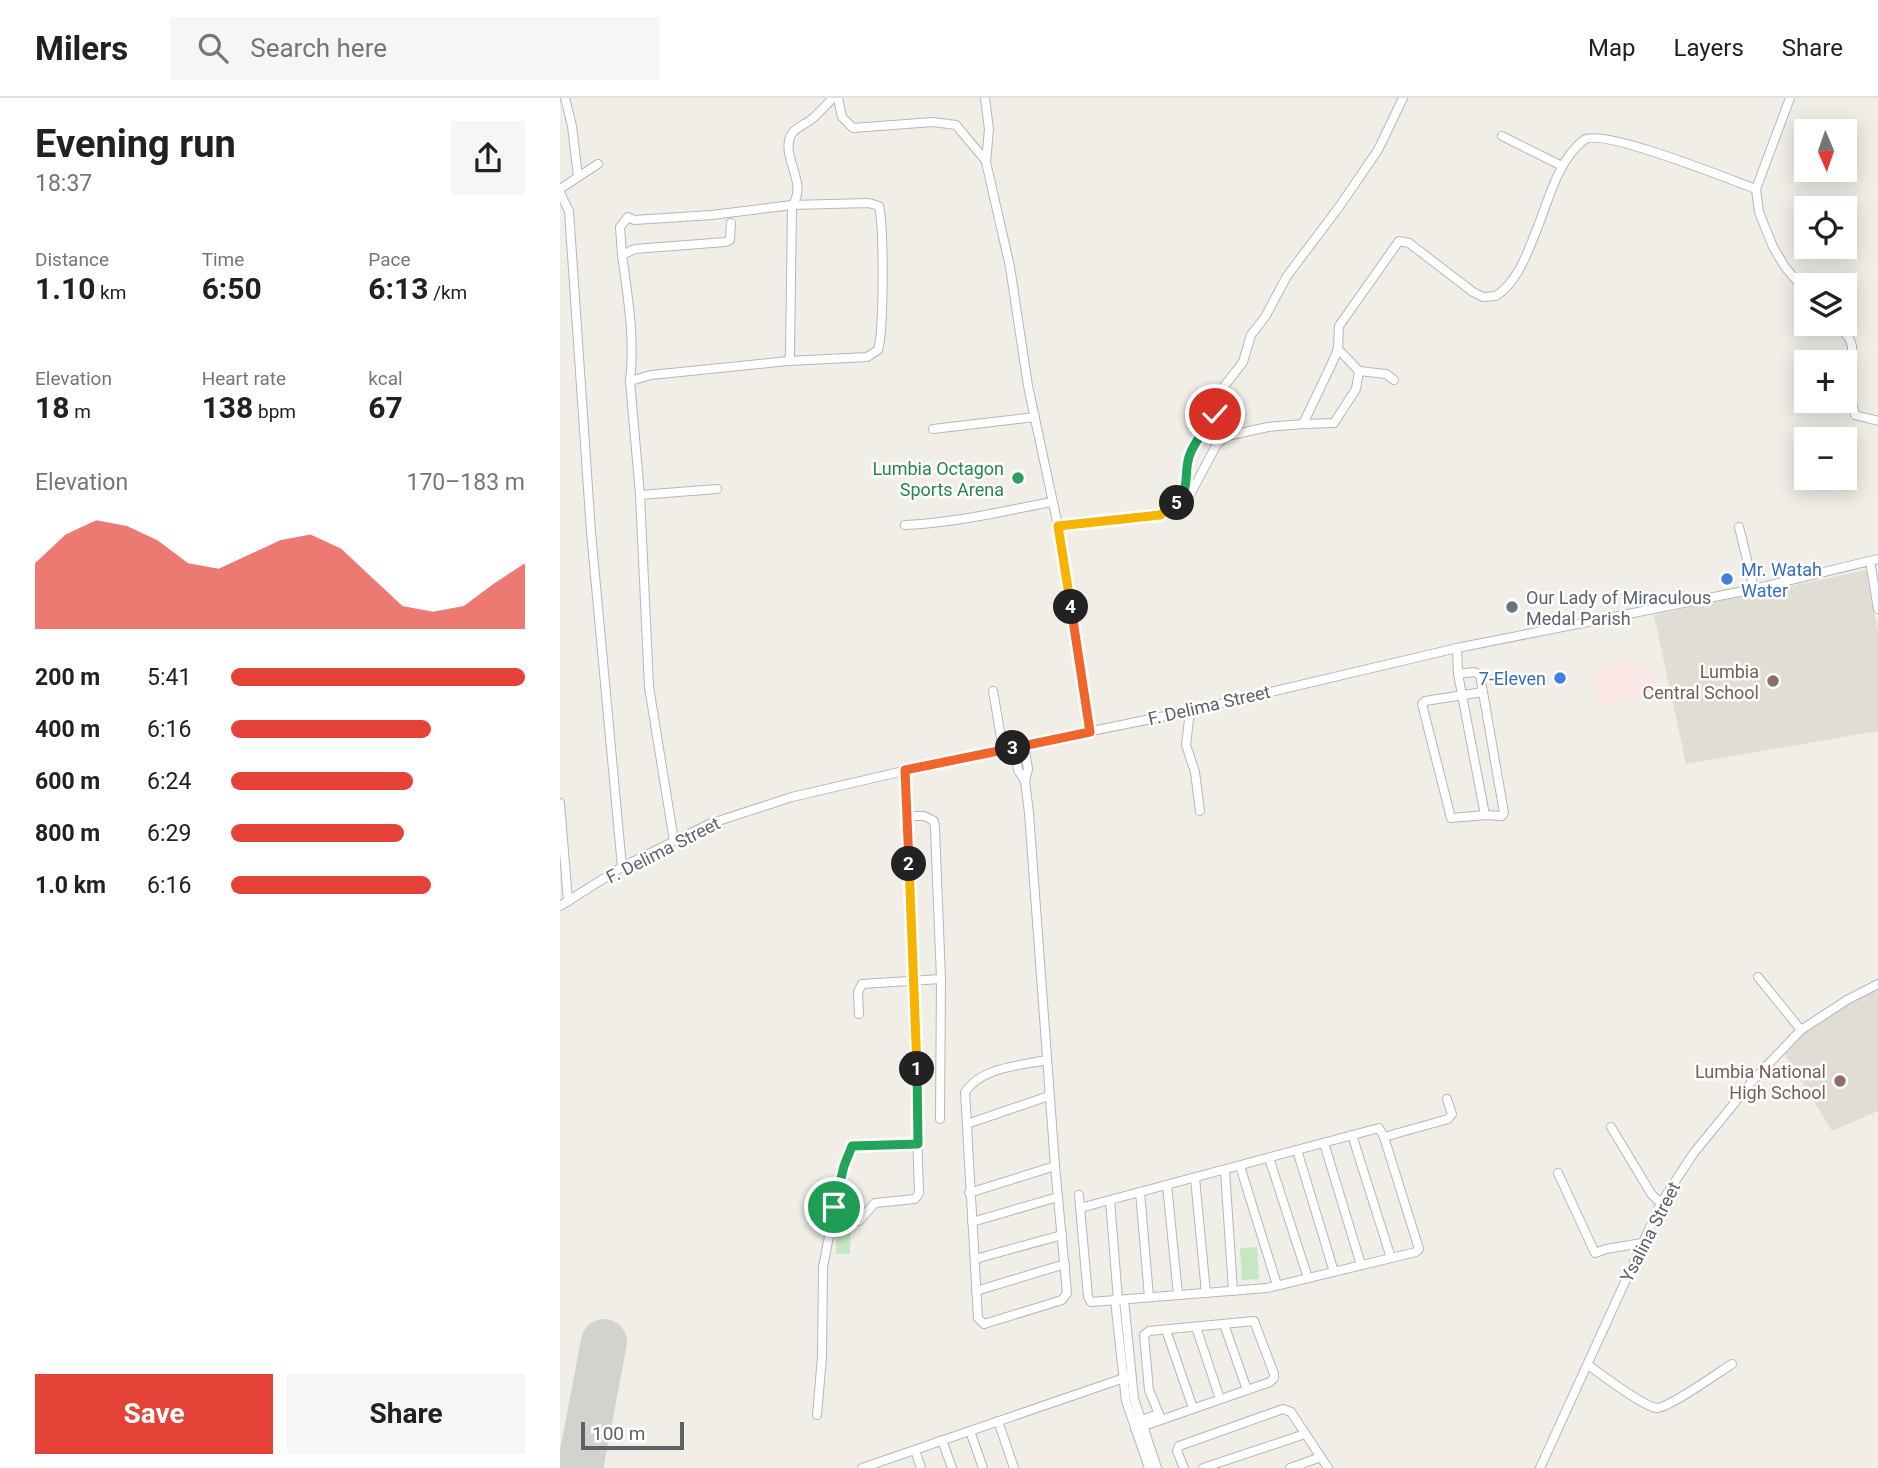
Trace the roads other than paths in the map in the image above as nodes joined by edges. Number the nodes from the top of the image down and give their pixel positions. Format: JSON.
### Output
{"nodes":[{"id":1,"x":832,"y":98,"type":"edge"},
{"id":2,"x":838,"y":98,"type":"edge"},
{"id":3,"x":985,"y":98,"type":"edge"},
{"id":4,"x":1403,"y":98,"type":"edge"},
{"id":5,"x":1790,"y":98,"type":"edge"},
{"id":6,"x":564,"y":105,"type":"edge"},
{"id":7,"x":1502,"y":136,"type":"dead end"},
{"id":8,"x":986,"y":162,"type":"junction"},
{"id":9,"x":598,"y":164,"type":"dead end"},
{"id":10,"x":1562,"y":166,"type":"junction"},
{"id":11,"x":578,"y":177,"type":"junction"},
{"id":12,"x":1756,"y":190,"type":"junction"},
{"id":13,"x":560,"y":191,"type":"edge"},
{"id":14,"x":792,"y":205,"type":"junction"},
{"id":15,"x":731,"y":223,"type":"dead end"},
{"id":16,"x":622,"y":255,"type":"junction"},
{"id":17,"x":1794,"y":278,"type":"edge"},
{"id":18,"x":1847,"y":336,"type":"edge"},
{"id":19,"x":1338,"y":349,"type":"junction"},
{"id":20,"x":788,"y":361,"type":"junction"},
{"id":21,"x":1359,"y":371,"type":"junction"},
{"id":22,"x":1394,"y":380,"type":"dead end"},
{"id":23,"x":630,"y":381,"type":"junction"},
{"id":24,"x":1035,"y":416,"type":"junction"},
{"id":25,"x":1878,"y":421,"type":"edge"},
{"id":26,"x":1303,"y":424,"type":"junction"},
{"id":27,"x":933,"y":429,"type":"dead end"},
{"id":28,"x":717,"y":489,"type":"dead end"},
{"id":29,"x":640,"y":495,"type":"junction"},
{"id":30,"x":1052,"y":502,"type":"junction"},
{"id":31,"x":1184,"y":506,"type":"dead end"},
{"id":32,"x":905,"y":525,"type":"dead end"},
{"id":33,"x":1058,"y":526,"type":"junction"},
{"id":34,"x":1739,"y":527,"type":"dead end"},
{"id":35,"x":1874,"y":560,"type":"edge"},
{"id":36,"x":1754,"y":589,"type":"junction"},
{"id":37,"x":1878,"y":609,"type":"edge"},
{"id":38,"x":1457,"y":648,"type":"junction"},
{"id":39,"x":1458,"y":674,"type":"junction"},
{"id":40,"x":993,"y":691,"type":"dead end"},
{"id":41,"x":1483,"y":692,"type":"junction"},
{"id":42,"x":1462,"y":695,"type":"junction"},
{"id":43,"x":1190,"y":711,"type":"junction"},
{"id":44,"x":1090,"y":732,"type":"junction"},
{"id":45,"x":1024,"y":745,"type":"junction"},
{"id":46,"x":1014,"y":748,"type":"junction"},
{"id":47,"x":1003,"y":749,"type":"junction"},
{"id":48,"x":905,"y":770,"type":"junction"},
{"id":49,"x":1025,"y":781,"type":"junction"},
{"id":50,"x":560,"y":803,"type":"edge"},
{"id":51,"x":1200,"y":811,"type":"dead end"},
{"id":52,"x":1485,"y":815,"type":"junction"},
{"id":53,"x":907,"y":816,"type":"junction"},
{"id":54,"x":674,"y":841,"type":"junction"},
{"id":55,"x":622,"y":867,"type":"junction"},
{"id":56,"x":564,"y":903,"type":"edge"},
{"id":57,"x":1758,"y":977,"type":"dead end"},
{"id":58,"x":941,"y":979,"type":"junction"},
{"id":59,"x":913,"y":980,"type":"junction"},
{"id":60,"x":1878,"y":984,"type":"edge"},
{"id":61,"x":859,"y":1014,"type":"dead end"},
{"id":62,"x":1801,"y":1030,"type":"junction"},
{"id":63,"x":1046,"y":1060,"type":"junction"},
{"id":64,"x":1049,"y":1096,"type":"junction"},
{"id":65,"x":1447,"y":1099,"type":"dead end"},
{"id":66,"x":940,"y":1119,"type":"dead end"},
{"id":67,"x":967,"y":1124,"type":"junction"},
{"id":68,"x":1611,"y":1127,"type":"dead end"},
{"id":69,"x":1352,"y":1135,"type":"junction"},
{"id":70,"x":1384,"y":1138,"type":"junction"},
{"id":71,"x":1324,"y":1143,"type":"junction"},
{"id":72,"x":918,"y":1144,"type":"junction"},
{"id":73,"x":1297,"y":1150,"type":"junction"},
{"id":74,"x":1269,"y":1158,"type":"junction"},
{"id":75,"x":1055,"y":1166,"type":"junction"},
{"id":76,"x":1240,"y":1166,"type":"junction"},
{"id":77,"x":1225,"y":1170,"type":"junction"},
{"id":78,"x":1558,"y":1173,"type":"dead end"},
{"id":79,"x":1195,"y":1178,"type":"junction"},
{"id":80,"x":1167,"y":1185,"type":"junction"},
{"id":81,"x":1140,"y":1192,"type":"junction"},
{"id":82,"x":970,"y":1193,"type":"junction"},
{"id":83,"x":1079,"y":1195,"type":"dead end"},
{"id":84,"x":1058,"y":1197,"type":"junction"},
{"id":85,"x":1110,"y":1200,"type":"junction"},
{"id":86,"x":1661,"y":1203,"type":"junction"},
{"id":87,"x":1080,"y":1208,"type":"junction"},
{"id":88,"x":832,"y":1221,"type":"junction"},
{"id":89,"x":972,"y":1222,"type":"junction"},
{"id":90,"x":1062,"y":1235,"type":"junction"},
{"id":91,"x":1642,"y":1243,"type":"junction"},
{"id":92,"x":1391,"y":1258,"type":"junction"},
{"id":93,"x":975,"y":1259,"type":"junction"},
{"id":94,"x":1065,"y":1264,"type":"junction"},
{"id":95,"x":1362,"y":1265,"type":"junction"},
{"id":96,"x":1334,"y":1272,"type":"junction"},
{"id":97,"x":1308,"y":1278,"type":"junction"},
{"id":98,"x":1277,"y":1285,"type":"junction"},
{"id":99,"x":976,"y":1291,"type":"junction"},
{"id":100,"x":1233,"y":1291,"type":"junction"},
{"id":101,"x":1206,"y":1293,"type":"junction"},
{"id":102,"x":1178,"y":1295,"type":"junction"},
{"id":103,"x":1149,"y":1297,"type":"junction"},
{"id":104,"x":1119,"y":1300,"type":"junction"},
{"id":105,"x":1224,"y":1324,"type":"junction"},
{"id":106,"x":1196,"y":1327,"type":"junction"},
{"id":107,"x":1167,"y":1330,"type":"junction"},
{"id":108,"x":1732,"y":1364,"type":"dead end"},
{"id":109,"x":1588,"y":1365,"type":"junction"},
{"id":110,"x":1127,"y":1377,"type":"junction"},
{"id":111,"x":1247,"y":1390,"type":"junction"},
{"id":112,"x":1220,"y":1399,"type":"junction"},
{"id":113,"x":1193,"y":1408,"type":"junction"},
{"id":114,"x":817,"y":1415,"type":"dead end"},
{"id":115,"x":1160,"y":1416,"type":"junction"},
{"id":116,"x":998,"y":1421,"type":"junction"},
{"id":117,"x":1138,"y":1424,"type":"junction"},
{"id":118,"x":970,"y":1430,"type":"junction"},
{"id":119,"x":1305,"y":1434,"type":"junction"},
{"id":120,"x":942,"y":1440,"type":"junction"},
{"id":121,"x":915,"y":1450,"type":"junction"},
{"id":122,"x":1321,"y":1457,"type":"junction"},
{"id":123,"x":889,"y":1464,"type":"edge"},
{"id":124,"x":862,"y":1468,"type":"edge"},
{"id":125,"x":921,"y":1468,"type":"edge"},
{"id":126,"x":952,"y":1468,"type":"edge"},
{"id":127,"x":983,"y":1468,"type":"edge"},
{"id":128,"x":1014,"y":1468,"type":"edge"},
{"id":129,"x":1149,"y":1468,"type":"edge"},
{"id":130,"x":1157,"y":1468,"type":"edge"},
{"id":131,"x":1184,"y":1468,"type":"edge"},
{"id":132,"x":1203,"y":1468,"type":"edge"},
{"id":133,"x":1290,"y":1468,"type":"edge"},
{"id":134,"x":1328,"y":1468,"type":"edge"},
{"id":135,"x":1540,"y":1468,"type":"edge"}],
"edges":[{"from":1,"to":14,"type":"street"},
{"from":2,"to":8,"type":"street"},
{"from":3,"to":8,"type":"street"},
{"from":4,"to":33,"type":"street"},
{"from":5,"to":12,"type":"street"},
{"from":6,"to":11,"type":"street"},
{"from":7,"to":10,"type":"street"},
{"from":8,"to":24,"type":"street"},
{"from":9,"to":11,"type":"street"},
{"from":10,"to":12,"type":"street"},
{"from":10,"to":19,"type":"street"},
{"from":11,"to":13,"type":"street"},
{"from":12,"to":17,"type":"street"},
{"from":13,"to":55,"type":"street"},
{"from":14,"to":16,"type":"street"},
{"from":14,"to":20,"type":"street"},
{"from":14,"to":20,"type":"street"},
{"from":15,"to":16,"type":"street"},
{"from":16,"to":23,"type":"street"},
{"from":18,"to":25,"type":"street"},
{"from":19,"to":21,"type":"street"},
{"from":19,"to":26,"type":"street"},
{"from":20,"to":23,"type":"street"},
{"from":21,"to":22,"type":"street"},
{"from":21,"to":26,"type":"street"},
{"from":23,"to":29,"type":"street"},
{"from":24,"to":27,"type":"street"},
{"from":24,"to":30,"type":"street"},
{"from":26,"to":31,"type":"street"},
{"from":28,"to":29,"type":"street"},
{"from":29,"to":54,"type":"street"},
{"from":30,"to":32,"type":"street"},
{"from":30,"to":33,"type":"street"},
{"from":33,"to":44,"type":"street"},
{"from":34,"to":36,"type":"street"},
{"from":35,"to":36,"type":"street","name":"F. Delima Street"},
{"from":35,"to":37,"type":"street"},
{"from":36,"to":38,"type":"street","name":"F. Delima Street"},
{"from":38,"to":39,"type":"street"},
{"from":38,"to":43,"type":"street","name":"F. Delima Street"},
{"from":39,"to":41,"type":"street"},
{"from":39,"to":42,"type":"street"},
{"from":40,"to":47,"type":"street"},
{"from":41,"to":42,"type":"street"},
{"from":41,"to":52,"type":"street"},
{"from":42,"to":52,"type":"street"},
{"from":42,"to":52,"type":"street"},
{"from":43,"to":44,"type":"street","name":"F. Delima Street"},
{"from":43,"to":51,"type":"street"},
{"from":44,"to":45,"type":"street","name":"F. Delima Street"},
{"from":45,"to":46,"type":"street","name":"F. Delima Street"},
{"from":45,"to":49,"type":"street"},
{"from":46,"to":47,"type":"street","name":"F. Delima Street"},
{"from":46,"to":49,"type":"street"},
{"from":47,"to":48,"type":"street","name":"F. Delima Street"},
{"from":48,"to":53,"type":"street"},
{"from":48,"to":54,"type":"street","name":"F. Delima Street"},
{"from":49,"to":63,"type":"street"},
{"from":50,"to":56,"type":"street"},
{"from":53,"to":58,"type":"street"},
{"from":53,"to":59,"type":"street"},
{"from":54,"to":55,"type":"street","name":"F. Delima Street"},
{"from":55,"to":56,"type":"street","name":"F. Delima Street"},
{"from":57,"to":62,"type":"street"},
{"from":58,"to":59,"type":"street"},
{"from":58,"to":66,"type":"street"},
{"from":59,"to":61,"type":"street"},
{"from":59,"to":72,"type":"street"},
{"from":60,"to":62,"type":"street","name":"Ysalina Street"},
{"from":62,"to":86,"type":"street","name":"Ysalina Street"},
{"from":63,"to":64,"type":"street"},
{"from":63,"to":67,"type":"street"},
{"from":64,"to":67,"type":"street"},
{"from":64,"to":75,"type":"street"},
{"from":65,"to":70,"type":"street"},
{"from":67,"to":82,"type":"street"},
{"from":68,"to":86,"type":"street"},
{"from":69,"to":70,"type":"street"},
{"from":69,"to":71,"type":"street"},
{"from":69,"to":92,"type":"street"},
{"from":70,"to":92,"type":"street"},
{"from":71,"to":73,"type":"street"},
{"from":71,"to":95,"type":"street"},
{"from":72,"to":88,"type":"street"},
{"from":72,"to":88,"type":"street"},
{"from":73,"to":74,"type":"street"},
{"from":73,"to":96,"type":"street"},
{"from":74,"to":76,"type":"street"},
{"from":74,"to":97,"type":"street"},
{"from":75,"to":82,"type":"street"},
{"from":75,"to":84,"type":"street"},
{"from":76,"to":77,"type":"street"},
{"from":76,"to":98,"type":"street"},
{"from":77,"to":79,"type":"street"},
{"from":77,"to":100,"type":"street"},
{"from":78,"to":91,"type":"street"},
{"from":79,"to":80,"type":"street"},
{"from":79,"to":101,"type":"street"},
{"from":80,"to":81,"type":"street"},
{"from":80,"to":102,"type":"street"},
{"from":81,"to":85,"type":"street"},
{"from":81,"to":103,"type":"street"},
{"from":82,"to":89,"type":"street"},
{"from":83,"to":87,"type":"street"},
{"from":84,"to":89,"type":"street"},
{"from":84,"to":90,"type":"street"},
{"from":85,"to":87,"type":"street"},
{"from":85,"to":104,"type":"street"},
{"from":86,"to":91,"type":"street","name":"Ysalina Street"},
{"from":87,"to":104,"type":"street"},
{"from":88,"to":114,"type":"street"},
{"from":89,"to":93,"type":"street"},
{"from":90,"to":93,"type":"street"},
{"from":90,"to":94,"type":"street"},
{"from":91,"to":109,"type":"street","name":"Ysalina Street"},
{"from":92,"to":95,"type":"street"},
{"from":93,"to":99,"type":"street"},
{"from":94,"to":99,"type":"street"},
{"from":94,"to":99,"type":"street"},
{"from":95,"to":96,"type":"street"},
{"from":96,"to":97,"type":"street"},
{"from":97,"to":98,"type":"street"},
{"from":98,"to":100,"type":"street"},
{"from":100,"to":101,"type":"street"},
{"from":101,"to":102,"type":"street"},
{"from":102,"to":103,"type":"street"},
{"from":103,"to":104,"type":"street"},
{"from":104,"to":110,"type":"street"},
{"from":105,"to":106,"type":"street"},
{"from":105,"to":111,"type":"street"},
{"from":105,"to":111,"type":"street"},
{"from":106,"to":107,"type":"street"},
{"from":106,"to":112,"type":"street"},
{"from":107,"to":113,"type":"street"},
{"from":107,"to":115,"type":"street"},
{"from":108,"to":109,"type":"street"},
{"from":109,"to":135,"type":"street","name":"Ysalina Street"},
{"from":110,"to":116,"type":"street"},
{"from":110,"to":117,"type":"street"},
{"from":111,"to":112,"type":"street"},
{"from":112,"to":113,"type":"street"},
{"from":113,"to":115,"type":"street"},
{"from":115,"to":117,"type":"street"},
{"from":116,"to":118,"type":"street"},
{"from":116,"to":128,"type":"street"},
{"from":117,"to":129,"type":"street"},
{"from":117,"to":130,"type":"street"},
{"from":118,"to":120,"type":"street"},
{"from":118,"to":127,"type":"street"},
{"from":119,"to":122,"type":"street"},
{"from":119,"to":131,"type":"street"},
{"from":119,"to":132,"type":"street"},
{"from":120,"to":121,"type":"street"},
{"from":120,"to":126,"type":"street"},
{"from":121,"to":123,"type":"street"},
{"from":121,"to":125,"type":"street"},
{"from":122,"to":133,"type":"street"},
{"from":122,"to":134,"type":"street"},
{"from":123,"to":124,"type":"street"}]}
